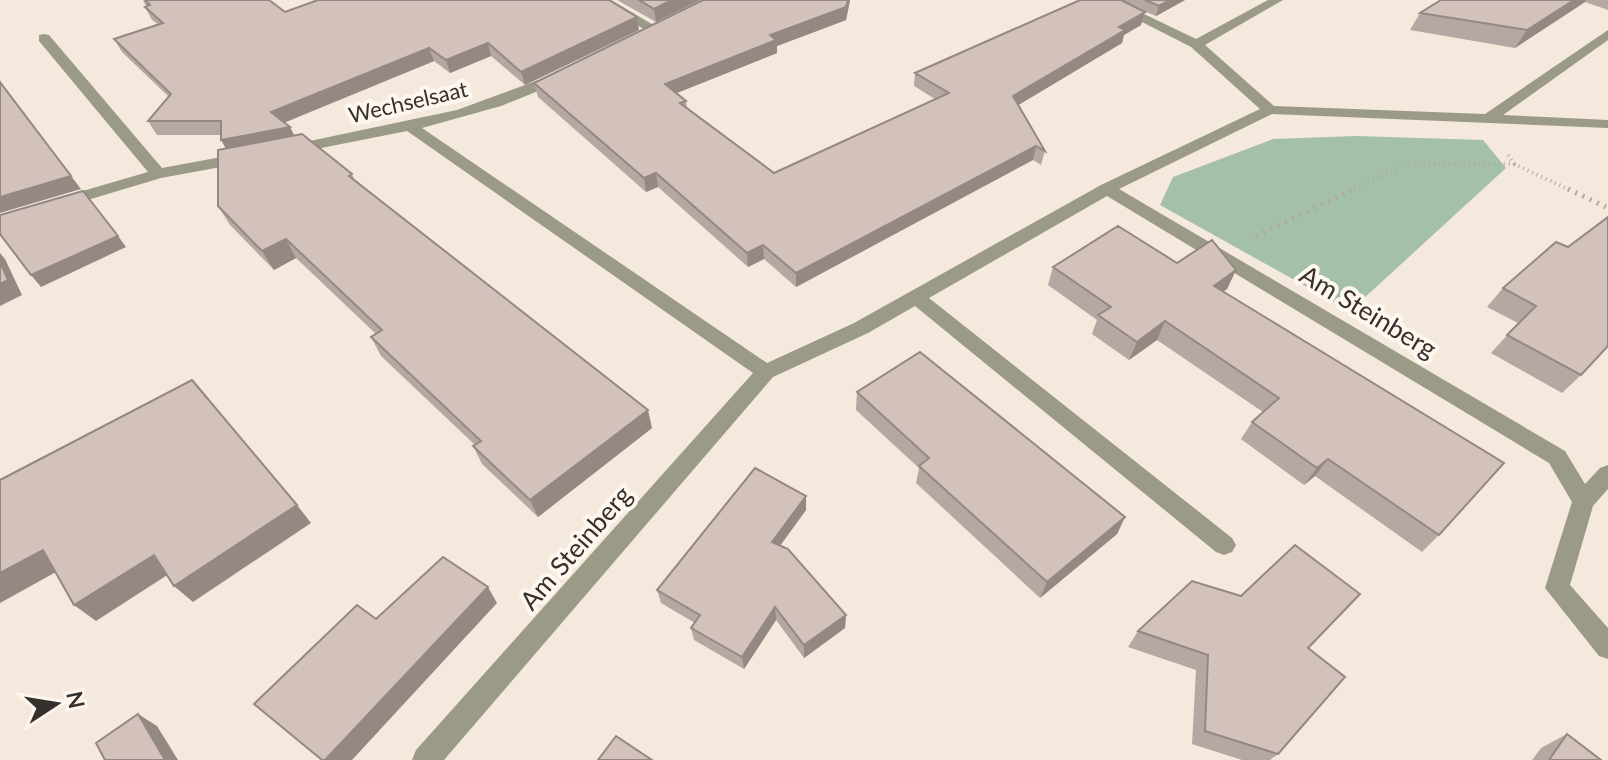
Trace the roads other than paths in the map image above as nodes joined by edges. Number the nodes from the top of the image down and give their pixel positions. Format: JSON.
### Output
{"nodes":[{"id":1,"x":602,"y":0,"type":"edge"},
{"id":2,"x":1105,"y":0,"type":"edge"},
{"id":3,"x":1277,"y":0,"type":"edge"},
{"id":4,"x":655,"y":30,"type":"edge"},
{"id":5,"x":1608,"y":34,"type":"edge"},
{"id":6,"x":44,"y":38,"type":"dead end"},
{"id":7,"x":1196,"y":44,"type":"junction"},
{"id":8,"x":577,"y":69,"type":"edge"},
{"id":9,"x":1270,"y":110,"type":"junction"},
{"id":10,"x":1485,"y":118,"type":"junction"},
{"id":11,"x":1608,"y":124,"type":"edge"},
{"id":12,"x":411,"y":127,"type":"junction"},
{"id":13,"x":158,"y":174,"type":"junction"},
{"id":14,"x":1107,"y":189,"type":"junction"},
{"id":15,"x":43,"y":209,"type":"edge"},
{"id":16,"x":916,"y":297,"type":"junction"},
{"id":17,"x":766,"y":372,"type":"junction"},
{"id":18,"x":1608,"y":474,"type":"edge"},
{"id":19,"x":1583,"y":501,"type":"junction"},
{"id":20,"x":1224,"y":545,"type":"dead end"},
{"id":21,"x":1608,"y":647,"type":"edge"},
{"id":22,"x":426,"y":760,"type":"edge"}],
"edges":[{"from":1,"to":4,"type":"street"},
{"from":2,"to":7,"type":"street"},
{"from":3,"to":7,"type":"street"},
{"from":5,"to":10,"type":"street"},
{"from":6,"to":13,"type":"street"},
{"from":7,"to":9,"type":"street"},
{"from":8,"to":12,"type":"street","name":"Wechselsaat"},
{"from":9,"to":10,"type":"street","name":"Am Steinberg"},
{"from":9,"to":14,"type":"street","name":"Am Steinberg"},
{"from":10,"to":11,"type":"street","name":"Am Steinberg"},
{"from":12,"to":13,"type":"street","name":"Wechselsaat"},
{"from":12,"to":17,"type":"street"},
{"from":13,"to":15,"type":"street","name":"Wechselsaat"},
{"from":14,"to":16,"type":"street","name":"Am Steinberg"},
{"from":14,"to":19,"type":"street","name":"Am Steinberg"},
{"from":16,"to":17,"type":"street","name":"Am Steinberg"},
{"from":16,"to":20,"type":"street"},
{"from":17,"to":22,"type":"street","name":"Am Steinberg"},
{"from":18,"to":19,"type":"street"},
{"from":19,"to":21,"type":"street"}]}
